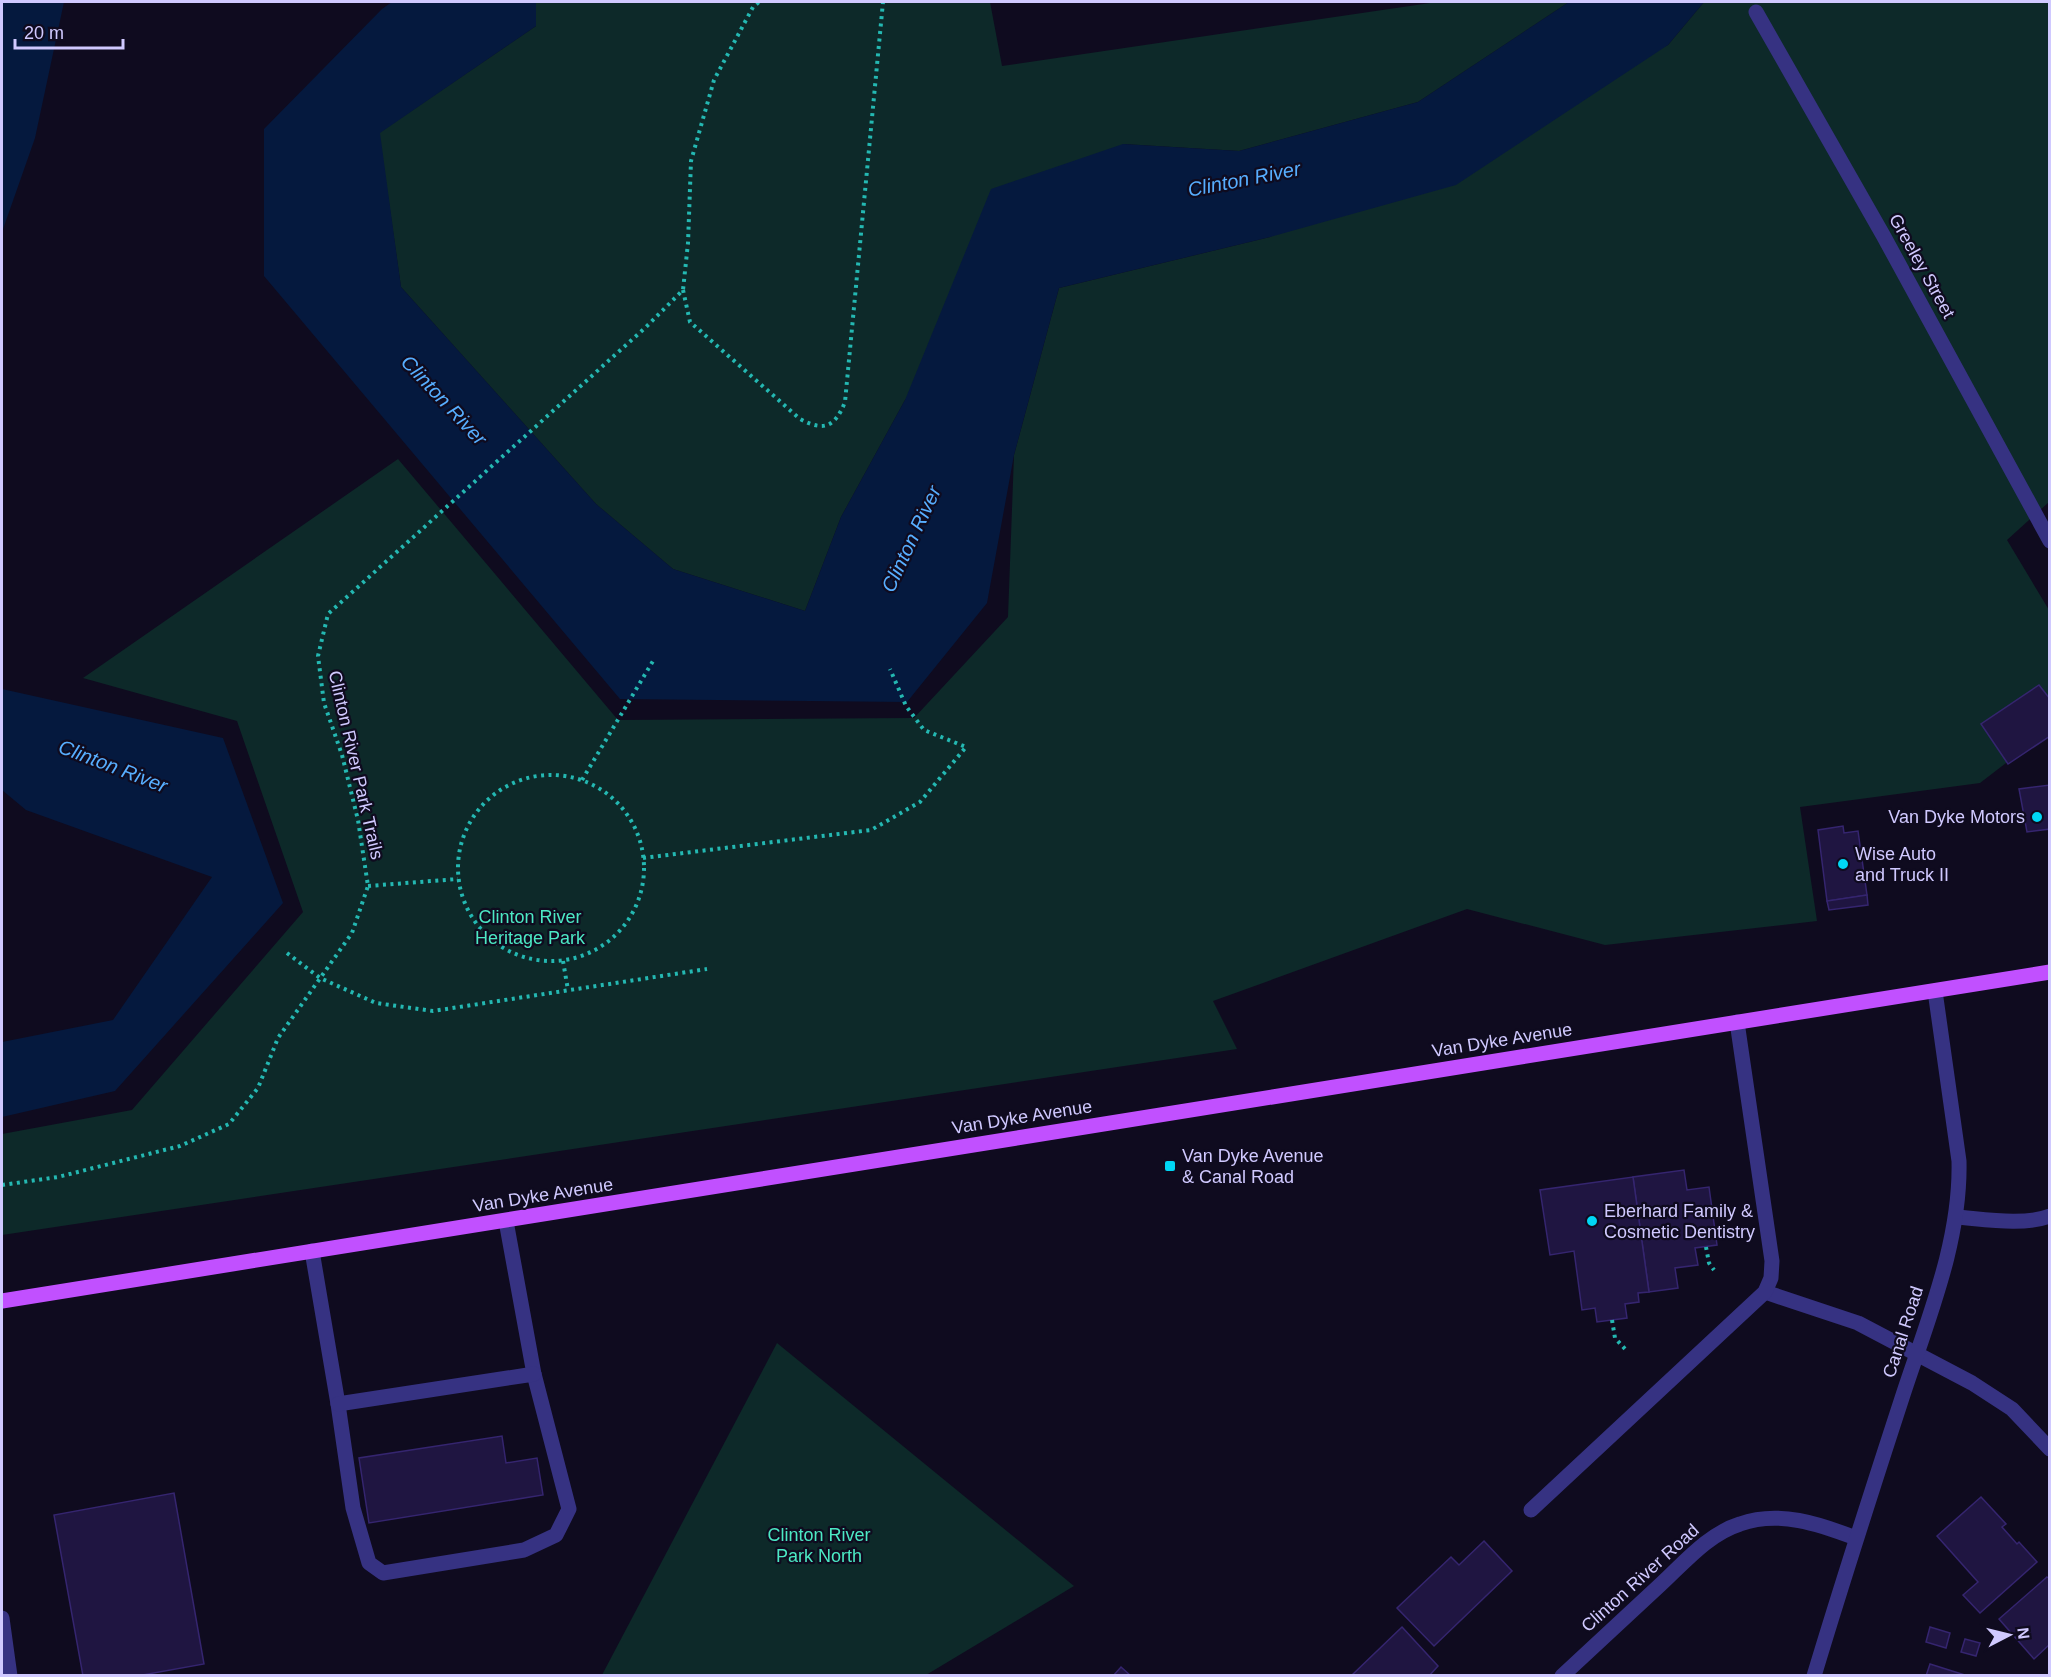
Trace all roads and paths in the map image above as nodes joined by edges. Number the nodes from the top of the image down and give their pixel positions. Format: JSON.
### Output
{"nodes":[{"id":1,"x":759,"y":2,"type":"edge"},
{"id":2,"x":884,"y":2,"type":"edge"},
{"id":3,"x":1756,"y":12,"type":"dead end"},
{"id":4,"x":683,"y":290,"type":"junction"},
{"id":5,"x":2049,"y":541,"type":"edge"},
{"id":6,"x":653,"y":661,"type":"dead end"},
{"id":7,"x":890,"y":669,"type":"dead end"},
{"id":8,"x":582,"y":780,"type":"junction"},
{"id":9,"x":643,"y":858,"type":"junction"},
{"id":10,"x":458,"y":879,"type":"junction"},
{"id":11,"x":368,"y":886,"type":"junction"},
{"id":12,"x":287,"y":953,"type":"dead end"},
{"id":13,"x":563,"y":961,"type":"junction"},
{"id":14,"x":707,"y":969,"type":"dead end"},
{"id":15,"x":2049,"y":972,"type":"edge"},
{"id":16,"x":320,"y":978,"type":"junction"},
{"id":17,"x":568,"y":990,"type":"junction"},
{"id":18,"x":1935,"y":991,"type":"junction"},
{"id":19,"x":1737,"y":1022,"type":"junction"},
{"id":20,"x":2,"y":1185,"type":"edge"},
{"id":21,"x":2049,"y":1216,"type":"edge"},
{"id":22,"x":1956,"y":1217,"type":"junction"},
{"id":23,"x":506,"y":1221,"type":"junction"},
{"id":24,"x":1706,"y":1247,"type":"dead end"},
{"id":25,"x":312,"y":1251,"type":"junction"},
{"id":26,"x":1714,"y":1270,"type":"dead end"},
{"id":27,"x":1765,"y":1292,"type":"junction"},
{"id":28,"x":2,"y":1301,"type":"edge"},
{"id":29,"x":1612,"y":1320,"type":"dead end"},
{"id":30,"x":1626,"y":1350,"type":"dead end"},
{"id":31,"x":1916,"y":1354,"type":"junction"},
{"id":32,"x":534,"y":1374,"type":"junction"},
{"id":33,"x":338,"y":1404,"type":"junction"},
{"id":34,"x":2049,"y":1449,"type":"edge"},
{"id":35,"x":1531,"y":1510,"type":"dead end"},
{"id":36,"x":1856,"y":1538,"type":"junction"},
{"id":37,"x":2,"y":1617,"type":"edge"},
{"id":38,"x":10,"y":1676,"type":"edge"},
{"id":39,"x":1562,"y":1676,"type":"edge"},
{"id":40,"x":1814,"y":1676,"type":"edge"}],
"edges":[{"from":1,"to":4,"type":"path"},
{"from":2,"to":4,"type":"path"},
{"from":3,"to":5,"type":"street","name":"Greeley Street"},
{"from":4,"to":11,"type":"path","name":"Clinton River Park Trails"},
{"from":6,"to":8,"type":"path"},
{"from":7,"to":9,"type":"path"},
{"from":8,"to":9,"type":"path"},
{"from":8,"to":10,"type":"path"},
{"from":9,"to":13,"type":"path"},
{"from":10,"to":11,"type":"path"},
{"from":10,"to":13,"type":"path"},
{"from":11,"to":16,"type":"path","name":"Clinton River Park Trails"},
{"from":12,"to":16,"type":"path"},
{"from":13,"to":17,"type":"path"},
{"from":14,"to":17,"type":"path"},
{"from":15,"to":18,"type":"main road","name":"Van Dyke Avenue"},
{"from":16,"to":17,"type":"path"},
{"from":16,"to":20,"type":"path","name":"Clinton River Park Trails"},
{"from":18,"to":19,"type":"main road","name":"Van Dyke Avenue"},
{"from":18,"to":22,"type":"street","name":"Canal Road"},
{"from":19,"to":23,"type":"main road","name":"Van Dyke Avenue"},
{"from":19,"to":27,"type":"street"},
{"from":21,"to":22,"type":"street"},
{"from":22,"to":31,"type":"street","name":"Canal Road"},
{"from":23,"to":25,"type":"main road","name":"Van Dyke Avenue"},
{"from":23,"to":32,"type":"street"},
{"from":24,"to":26,"type":"path"},
{"from":25,"to":28,"type":"main road","name":"Van Dyke Avenue"},
{"from":25,"to":33,"type":"street"},
{"from":27,"to":31,"type":"street"},
{"from":27,"to":35,"type":"street"},
{"from":29,"to":30,"type":"path"},
{"from":31,"to":34,"type":"street"},
{"from":31,"to":36,"type":"street","name":"Canal Road"},
{"from":32,"to":33,"type":"street"},
{"from":32,"to":33,"type":"street"},
{"from":36,"to":39,"type":"street","name":"Clinton River Road"},
{"from":36,"to":40,"type":"street","name":"Canal Road"},
{"from":37,"to":38,"type":"street"}]}
